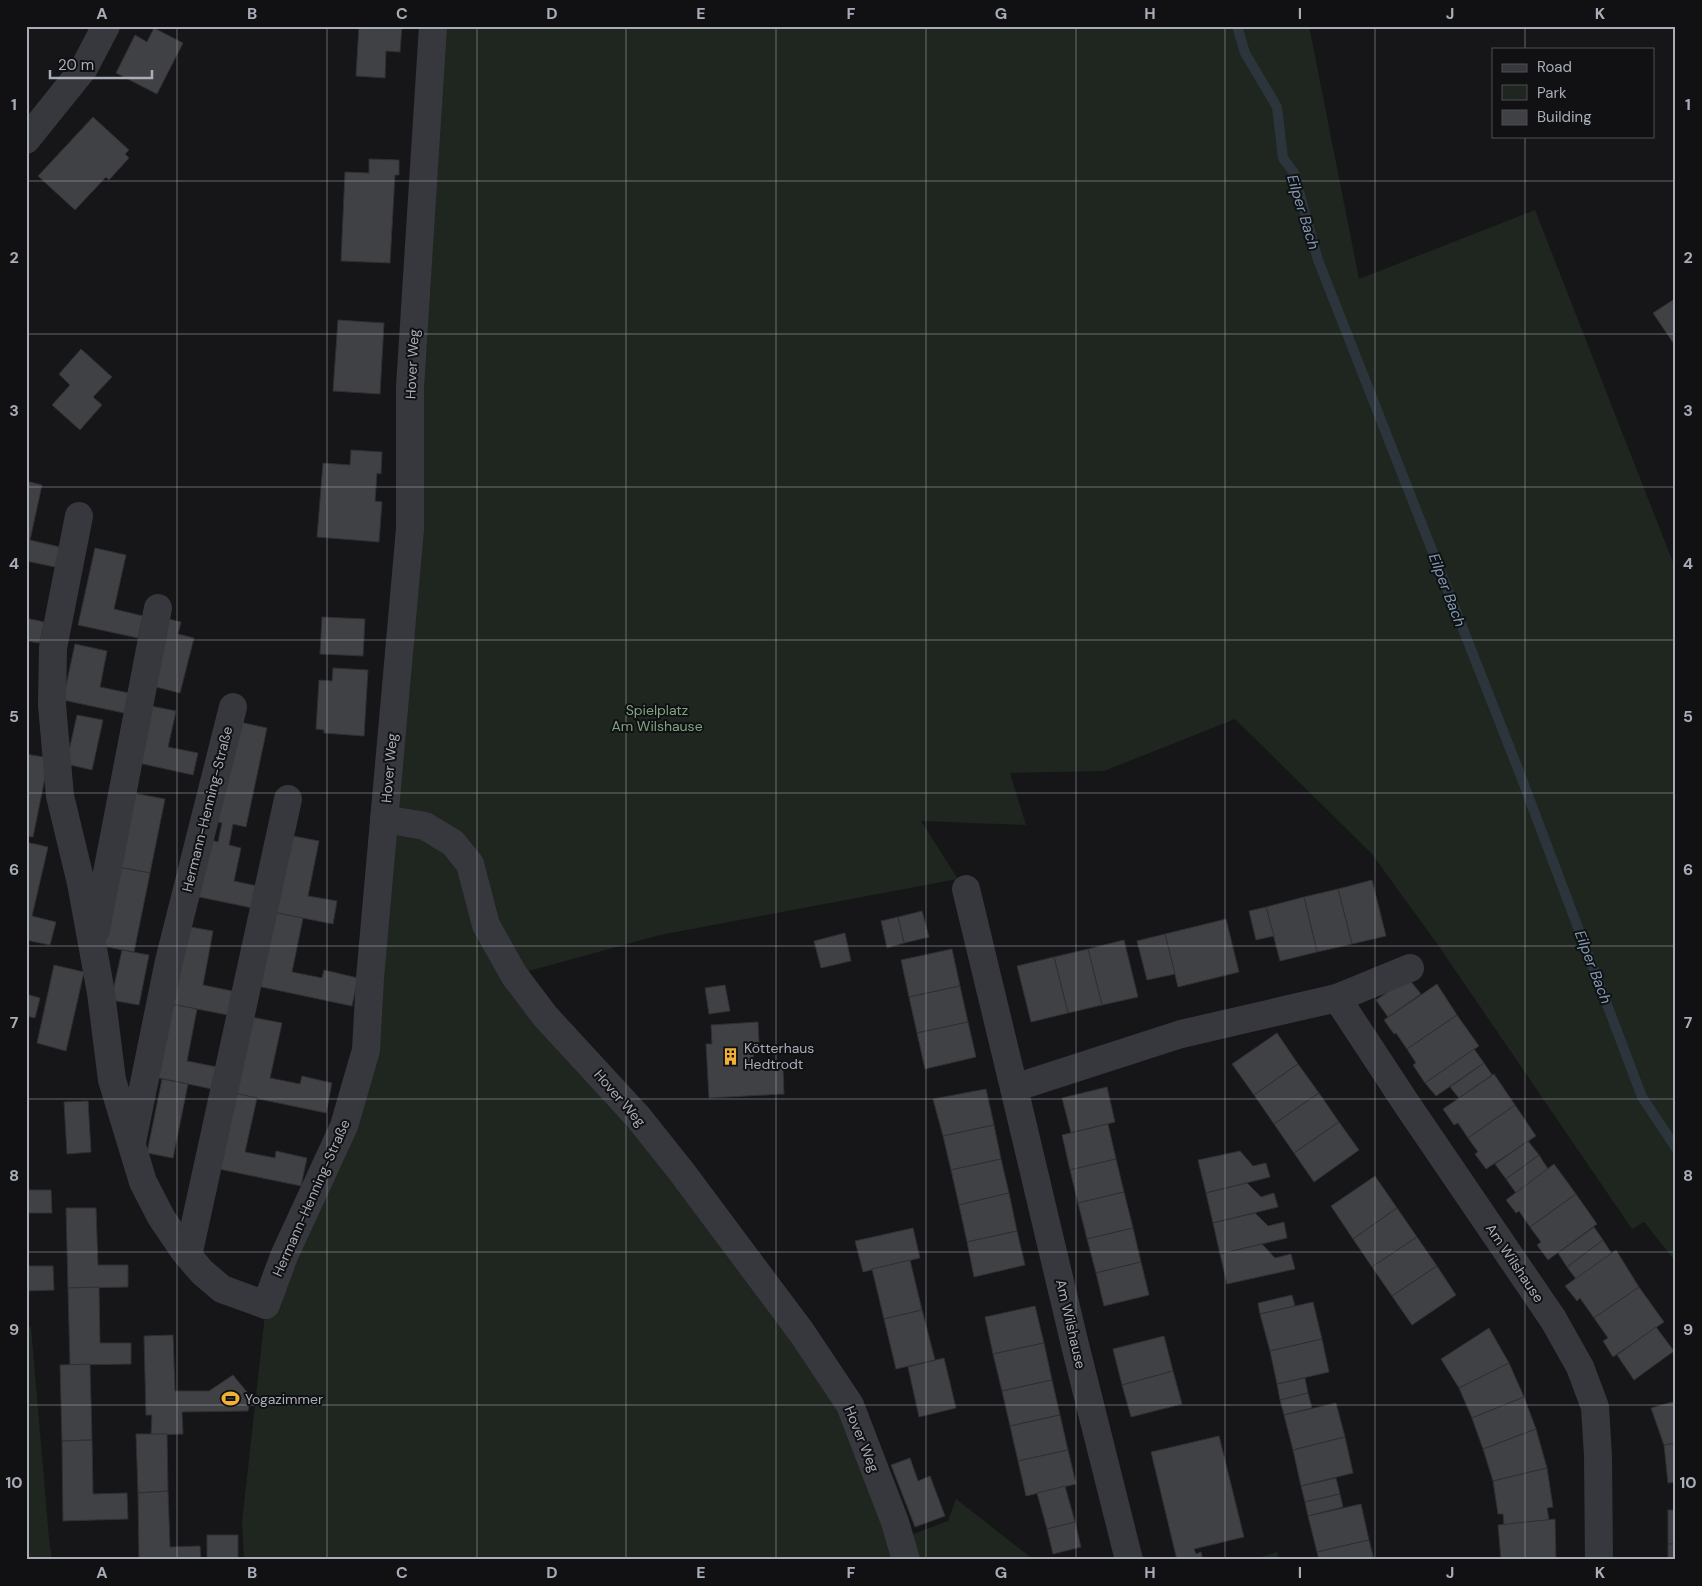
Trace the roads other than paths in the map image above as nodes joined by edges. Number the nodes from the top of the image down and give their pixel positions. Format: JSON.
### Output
{"nodes":[{"id":1,"x":106,"y":26,"type":"edge"},
{"id":2,"x":433,"y":26,"type":"edge"},
{"id":3,"x":26,"y":140,"type":"edge"},
{"id":4,"x":80,"y":516,"type":"dead end"},
{"id":5,"x":158,"y":608,"type":"dead end"},
{"id":6,"x":232,"y":707,"type":"dead end"},
{"id":7,"x":288,"y":799,"type":"dead end"},
{"id":8,"x":384,"y":819,"type":"junction"},
{"id":9,"x":966,"y":889,"type":"dead end"},
{"id":10,"x":92,"y":947,"type":"junction"},
{"id":11,"x":1410,"y":968,"type":"dead end"},
{"id":12,"x":1337,"y":998,"type":"junction"},
{"id":13,"x":1014,"y":1088,"type":"junction"},
{"id":14,"x":131,"y":1146,"type":"junction"},
{"id":15,"x":188,"y":1256,"type":"junction"},
{"id":16,"x":906,"y":1560,"type":"edge"},
{"id":17,"x":1129,"y":1560,"type":"edge"},
{"id":18,"x":1598,"y":1560,"type":"edge"}],
"edges":[{"from":1,"to":3,"type":"street"},
{"from":2,"to":8,"type":"street","name":"Hover Weg"},
{"from":4,"to":10,"type":"street","name":"Hermann-Henning-Straße"},
{"from":5,"to":10,"type":"street","name":"Hermann-Henning-Straße"},
{"from":6,"to":14,"type":"street","name":"Hermann-Henning-Straße"},
{"from":7,"to":15,"type":"street"},
{"from":8,"to":15,"type":"street","name":"Hermann-Henning-Straße"},
{"from":8,"to":16,"type":"street","name":"Hover Weg"},
{"from":9,"to":13,"type":"street","name":"Am Wilshause"},
{"from":10,"to":14,"type":"street","name":"Hermann-Henning-Straße"},
{"from":11,"to":12,"type":"street"},
{"from":12,"to":13,"type":"street"},
{"from":12,"to":18,"type":"street","name":"Am Wilshause"},
{"from":13,"to":17,"type":"street","name":"Am Wilshause"},
{"from":14,"to":15,"type":"street","name":"Hermann-Henning-Straße"}]}
